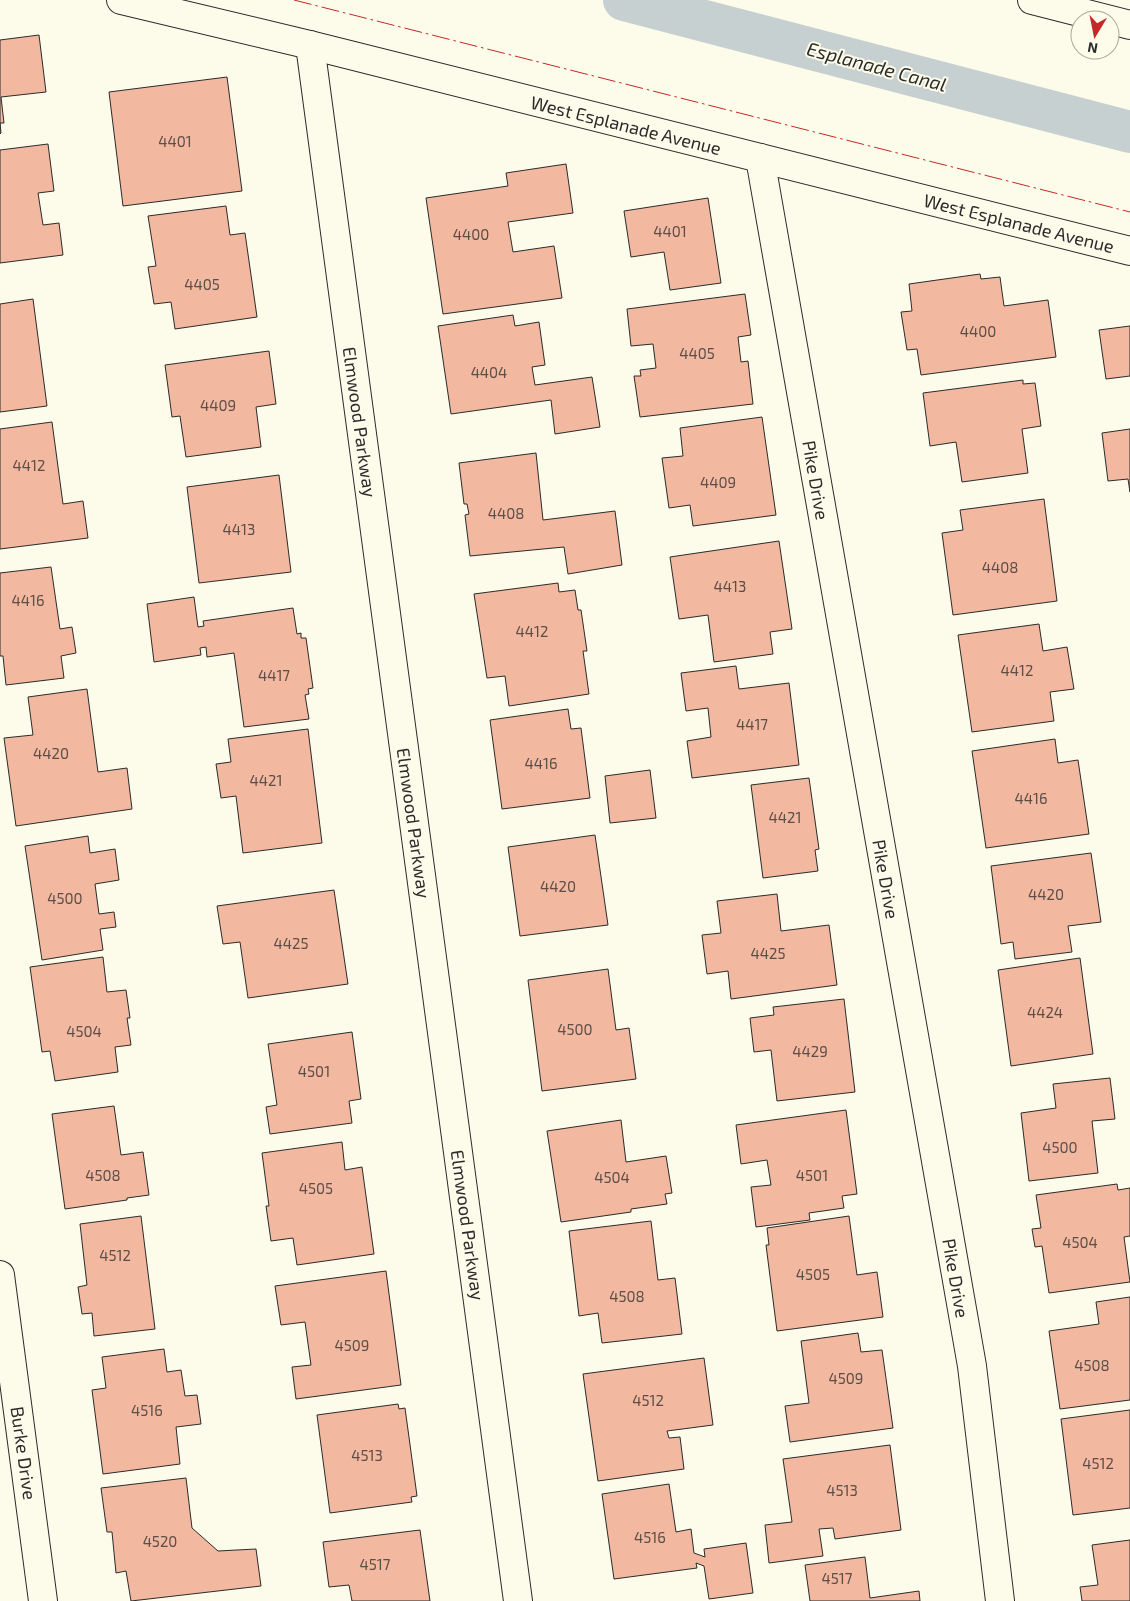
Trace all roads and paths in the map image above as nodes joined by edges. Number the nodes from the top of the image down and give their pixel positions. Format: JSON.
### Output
{"nodes":[{"id":1,"x":121,"y":0,"type":"edge"},
{"id":2,"x":1032,"y":0,"type":"edge"},
{"id":3,"x":1130,"y":25,"type":"edge"},
{"id":4,"x":310,"y":45,"type":"junction"},
{"id":5,"x":760,"y":158,"type":"junction"},
{"id":6,"x":1130,"y":251,"type":"edge"},
{"id":7,"x":0,"y":1276,"type":"edge"},
{"id":8,"x":43,"y":1601,"type":"edge"},
{"id":9,"x":518,"y":1601,"type":"edge"},
{"id":10,"x":1000,"y":1601,"type":"edge"}],
"edges":[{"from":1,"to":4,"type":"street","name":"West Esplanade Avenue"},
{"from":2,"to":3,"type":"street"},
{"from":4,"to":5,"type":"street","name":"West Esplanade Avenue"},
{"from":4,"to":9,"type":"street","name":"Elmwood Parkway"},
{"from":5,"to":6,"type":"street","name":"West Esplanade Avenue"},
{"from":5,"to":10,"type":"street","name":"Pike Drive"},
{"from":7,"to":8,"type":"street","name":"Burke Drive"}]}
